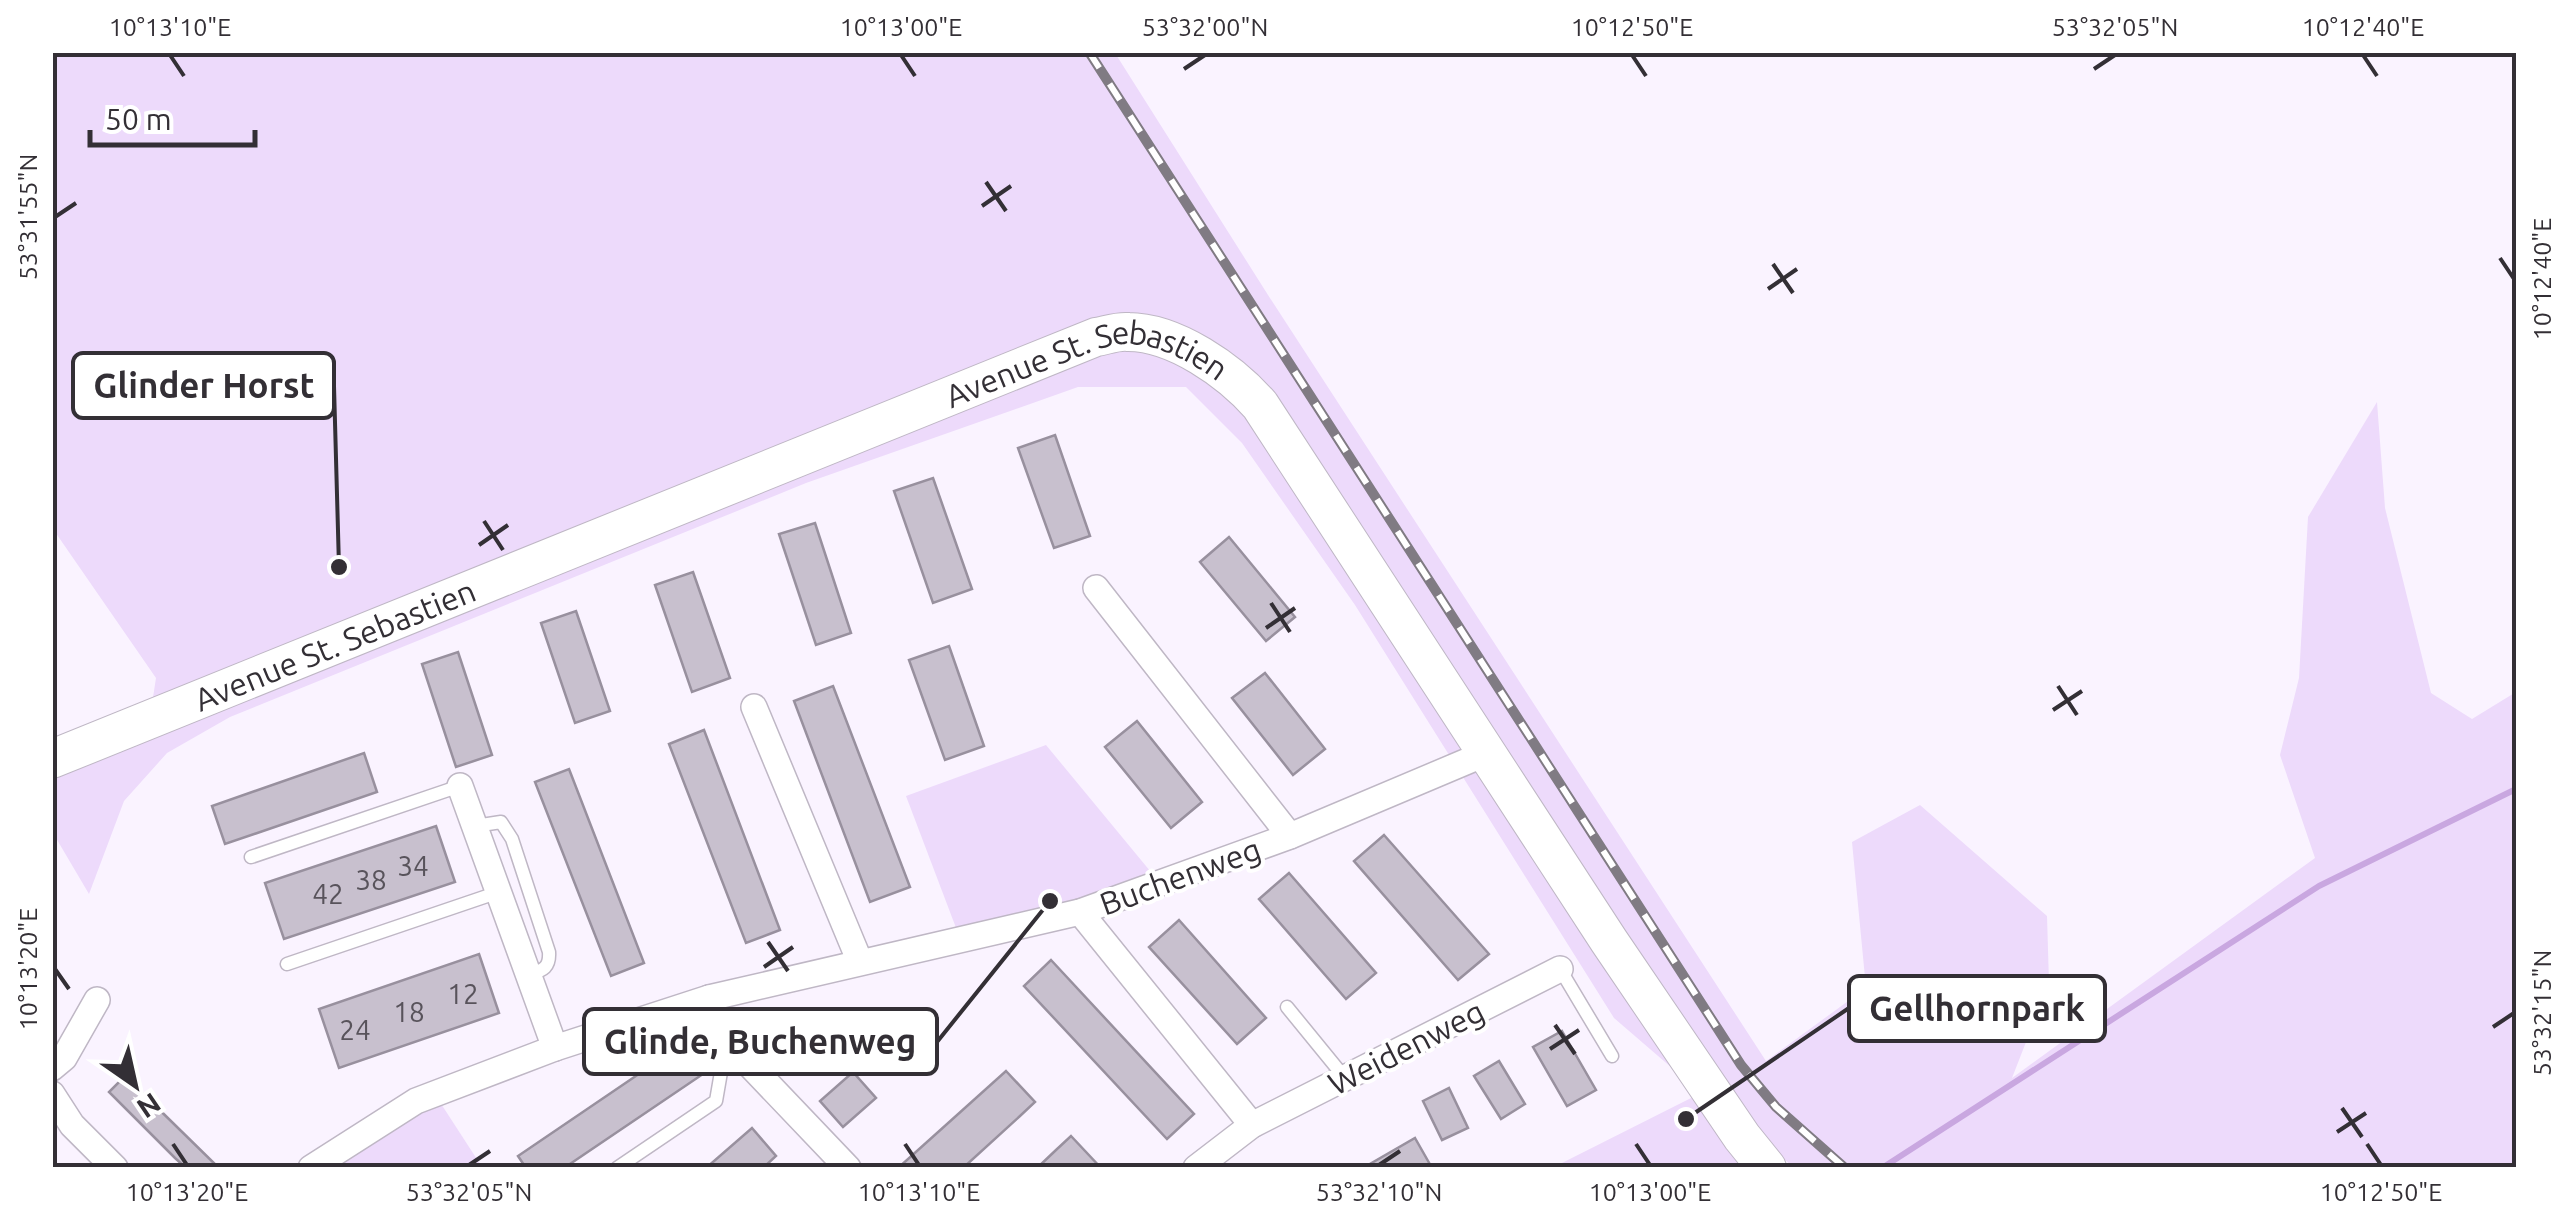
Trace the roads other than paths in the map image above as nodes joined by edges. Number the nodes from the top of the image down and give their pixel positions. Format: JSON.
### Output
{"nodes":[{"id":1,"x":1096,"y":588,"type":"dead end"},
{"id":2,"x":754,"y":707,"type":"dead end"},
{"id":3,"x":1489,"y":752,"type":"junction"},
{"id":4,"x":52,"y":760,"type":"edge"},
{"id":5,"x":460,"y":786,"type":"joint"},
{"id":6,"x":475,"y":826,"type":"junction"},
{"id":7,"x":1290,"y":836,"type":"junction"},
{"id":8,"x":251,"y":858,"type":"dead end"},
{"id":9,"x":499,"y":892,"type":"junction"},
{"id":10,"x":1080,"y":912,"type":"junction"},
{"id":11,"x":860,"y":962,"type":"junction"},
{"id":12,"x":287,"y":964,"type":"dead end"},
{"id":13,"x":1560,"y":969,"type":"joint"},
{"id":14,"x":529,"y":975,"type":"junction"},
{"id":15,"x":710,"y":998,"type":"junction"},
{"id":16,"x":98,"y":1000,"type":"dead end"},
{"id":17,"x":1287,"y":1007,"type":"dead end"},
{"id":18,"x":726,"y":1040,"type":"junction"},
{"id":19,"x":555,"y":1048,"type":"junction"},
{"id":20,"x":1612,"y":1056,"type":"dead end"},
{"id":21,"x":52,"y":1068,"type":"edge"},
{"id":22,"x":1346,"y":1078,"type":"junction"},
{"id":23,"x":52,"y":1094,"type":"edge"},
{"id":24,"x":1252,"y":1125,"type":"junction"},
{"id":25,"x":841,"y":1165,"type":"edge"},
{"id":26,"x":115,"y":1168,"type":"edge"},
{"id":27,"x":311,"y":1168,"type":"edge"},
{"id":28,"x":617,"y":1168,"type":"edge"},
{"id":29,"x":1196,"y":1168,"type":"edge"},
{"id":30,"x":1767,"y":1168,"type":"edge"}],
"edges":[{"from":1,"to":7,"type":"street"},
{"from":2,"to":11,"type":"street"},
{"from":3,"to":4,"type":"main road","name":"Avenue St. Sebastien"},
{"from":3,"to":7,"type":"street","name":"Buchenweg"},
{"from":3,"to":30,"type":"main road","name":"Avenue St. Sebastien"},
{"from":5,"to":6,"type":"street"},
{"from":5,"to":8,"type":"lane"},
{"from":6,"to":9,"type":"street"},
{"from":6,"to":14,"type":"lane"},
{"from":7,"to":10,"type":"street","name":"Buchenweg"},
{"from":9,"to":12,"type":"lane"},
{"from":9,"to":14,"type":"street"},
{"from":10,"to":11,"type":"street","name":"Buchenweg"},
{"from":10,"to":24,"type":"street"},
{"from":11,"to":15,"type":"street","name":"Buchenweg"},
{"from":13,"to":20,"type":"lane"},
{"from":13,"to":22,"type":"street","name":"Weidenweg"},
{"from":14,"to":19,"type":"street"},
{"from":15,"to":18,"type":"street"},
{"from":15,"to":19,"type":"street","name":"Buchenweg"},
{"from":16,"to":21,"type":"street"},
{"from":17,"to":22,"type":"lane"},
{"from":18,"to":25,"type":"street"},
{"from":18,"to":28,"type":"lane"},
{"from":19,"to":27,"type":"street","name":"Buchenweg"},
{"from":22,"to":24,"type":"street","name":"Weidenweg"},
{"from":23,"to":26,"type":"street"},
{"from":24,"to":29,"type":"street","name":"Weidenweg"}]}
